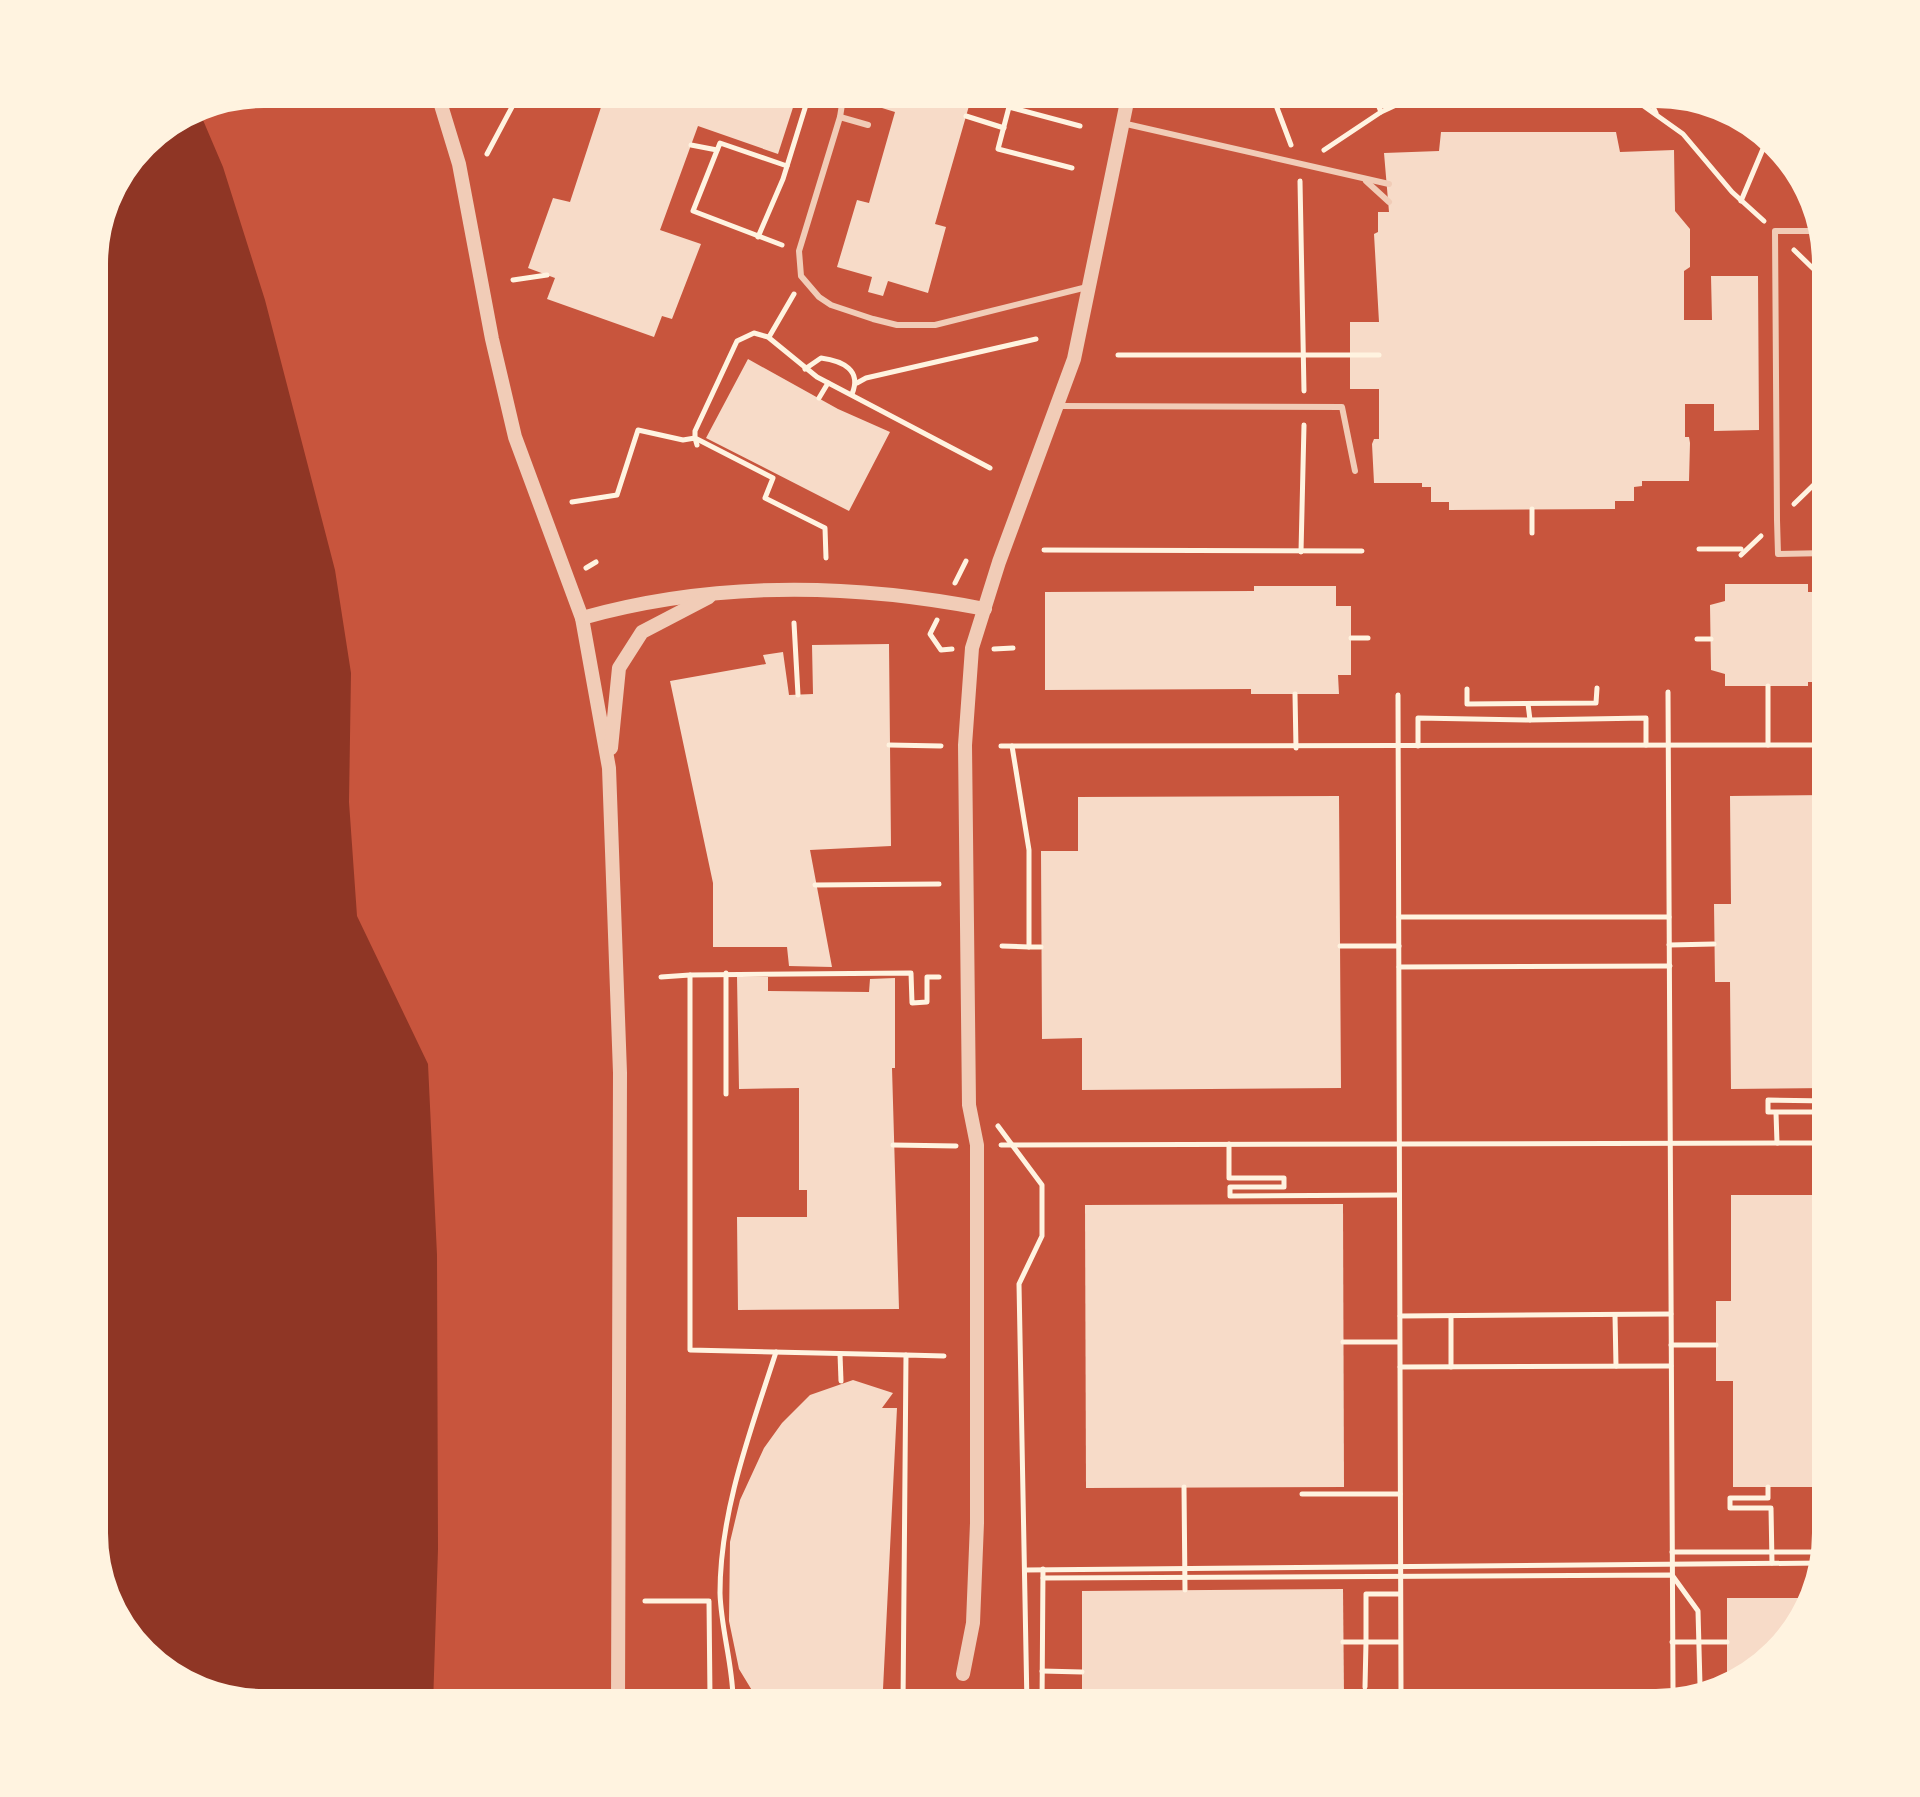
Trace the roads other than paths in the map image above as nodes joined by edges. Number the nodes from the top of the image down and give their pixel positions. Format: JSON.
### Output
{"nodes":[{"id":1,"x":441,"y":106,"type":"edge"},
{"id":2,"x":842,"y":106,"type":"edge"},
{"id":3,"x":1126,"y":106,"type":"edge"},
{"id":4,"x":840,"y":117,"type":"junction"},
{"id":5,"x":1122,"y":123,"type":"junction"},
{"id":6,"x":868,"y":125,"type":"dead end"},
{"id":7,"x":1366,"y":181,"type":"junction"},
{"id":8,"x":1389,"y":184,"type":"dead end"},
{"id":9,"x":1389,"y":202,"type":"dead end"},
{"id":10,"x":1811,"y":231,"type":"edge"},
{"id":11,"x":1091,"y":285,"type":"junction"},
{"id":12,"x":1059,"y":406,"type":"junction"},
{"id":13,"x":1355,"y":471,"type":"dead end"},
{"id":14,"x":1814,"y":553,"type":"edge"},
{"id":15,"x":720,"y":592,"type":"junction"},
{"id":16,"x":985,"y":609,"type":"junction"},
{"id":17,"x":582,"y":618,"type":"junction"},
{"id":18,"x":609,"y":768,"type":"junction"},
{"id":19,"x":963,"y":1674,"type":"dead end"},
{"id":20,"x":618,"y":1691,"type":"edge"}],
"edges":[{"from":1,"to":17,"type":"street"},
{"from":2,"to":4,"type":"lane"},
{"from":3,"to":5,"type":"street"},
{"from":4,"to":6,"type":"lane"},
{"from":4,"to":11,"type":"lane"},
{"from":5,"to":7,"type":"lane"},
{"from":5,"to":11,"type":"street"},
{"from":7,"to":8,"type":"lane"},
{"from":7,"to":9,"type":"lane"},
{"from":10,"to":14,"type":"lane"},
{"from":11,"to":12,"type":"street"},
{"from":12,"to":13,"type":"lane"},
{"from":12,"to":16,"type":"street"},
{"from":15,"to":16,"type":"street"},
{"from":15,"to":17,"type":"street"},
{"from":15,"to":18,"type":"street"},
{"from":16,"to":19,"type":"street"},
{"from":17,"to":18,"type":"street"},
{"from":18,"to":20,"type":"street"}]}
